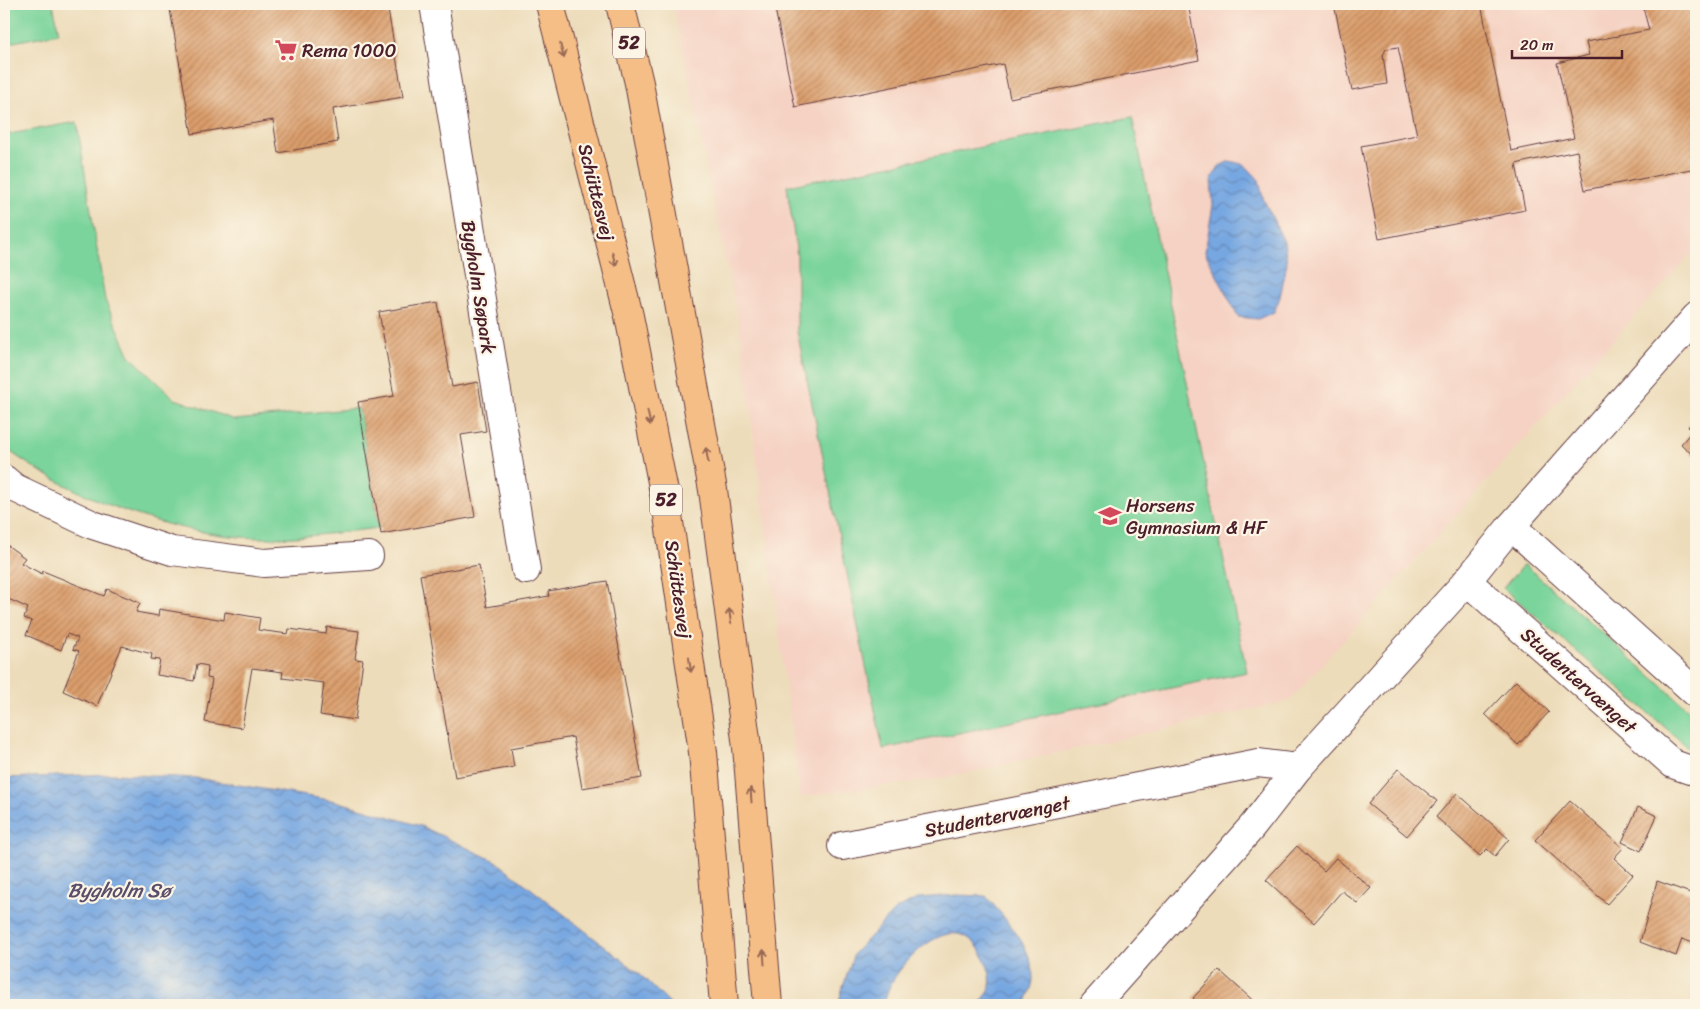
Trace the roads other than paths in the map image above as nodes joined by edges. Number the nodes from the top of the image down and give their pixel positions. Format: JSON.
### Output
{"nodes":[{"id":1,"x":434,"y":4,"type":"edge"},
{"id":2,"x":550,"y":4,"type":"edge"},
{"id":3,"x":620,"y":4,"type":"edge"},
{"id":4,"x":1696,"y":317,"type":"edge"},
{"id":5,"x":4,"y":479,"type":"edge"},
{"id":6,"x":1511,"y":526,"type":"junction"},
{"id":7,"x":369,"y":556,"type":"dead end"},
{"id":8,"x":526,"y":570,"type":"dead end"},
{"id":9,"x":1467,"y":581,"type":"junction"},
{"id":10,"x":1696,"y":693,"type":"edge"},
{"id":11,"x":1298,"y":768,"type":"junction"},
{"id":12,"x":1696,"y":770,"type":"edge"},
{"id":13,"x":842,"y":846,"type":"dead end"},
{"id":14,"x":724,"y":1005,"type":"edge"},
{"id":15,"x":768,"y":1005,"type":"edge"},
{"id":16,"x":1094,"y":1005,"type":"edge"}],
"edges":[{"from":1,"to":8,"type":"street","name":"Bygholm Søpark"},
{"from":2,"to":14,"type":"main road","name":"Schüttesvej","number":"52","one_way":true},
{"from":15,"to":3,"type":"main road","number":"52","one_way":true},
{"from":4,"to":6,"type":"street"},
{"from":5,"to":7,"type":"street"},
{"from":6,"to":9,"type":"street"},
{"from":6,"to":10,"type":"street"},
{"from":9,"to":11,"type":"street"},
{"from":9,"to":12,"type":"street","name":"Studentervænget"},
{"from":11,"to":13,"type":"street","name":"Studentervænget"},
{"from":11,"to":16,"type":"street"}]}
